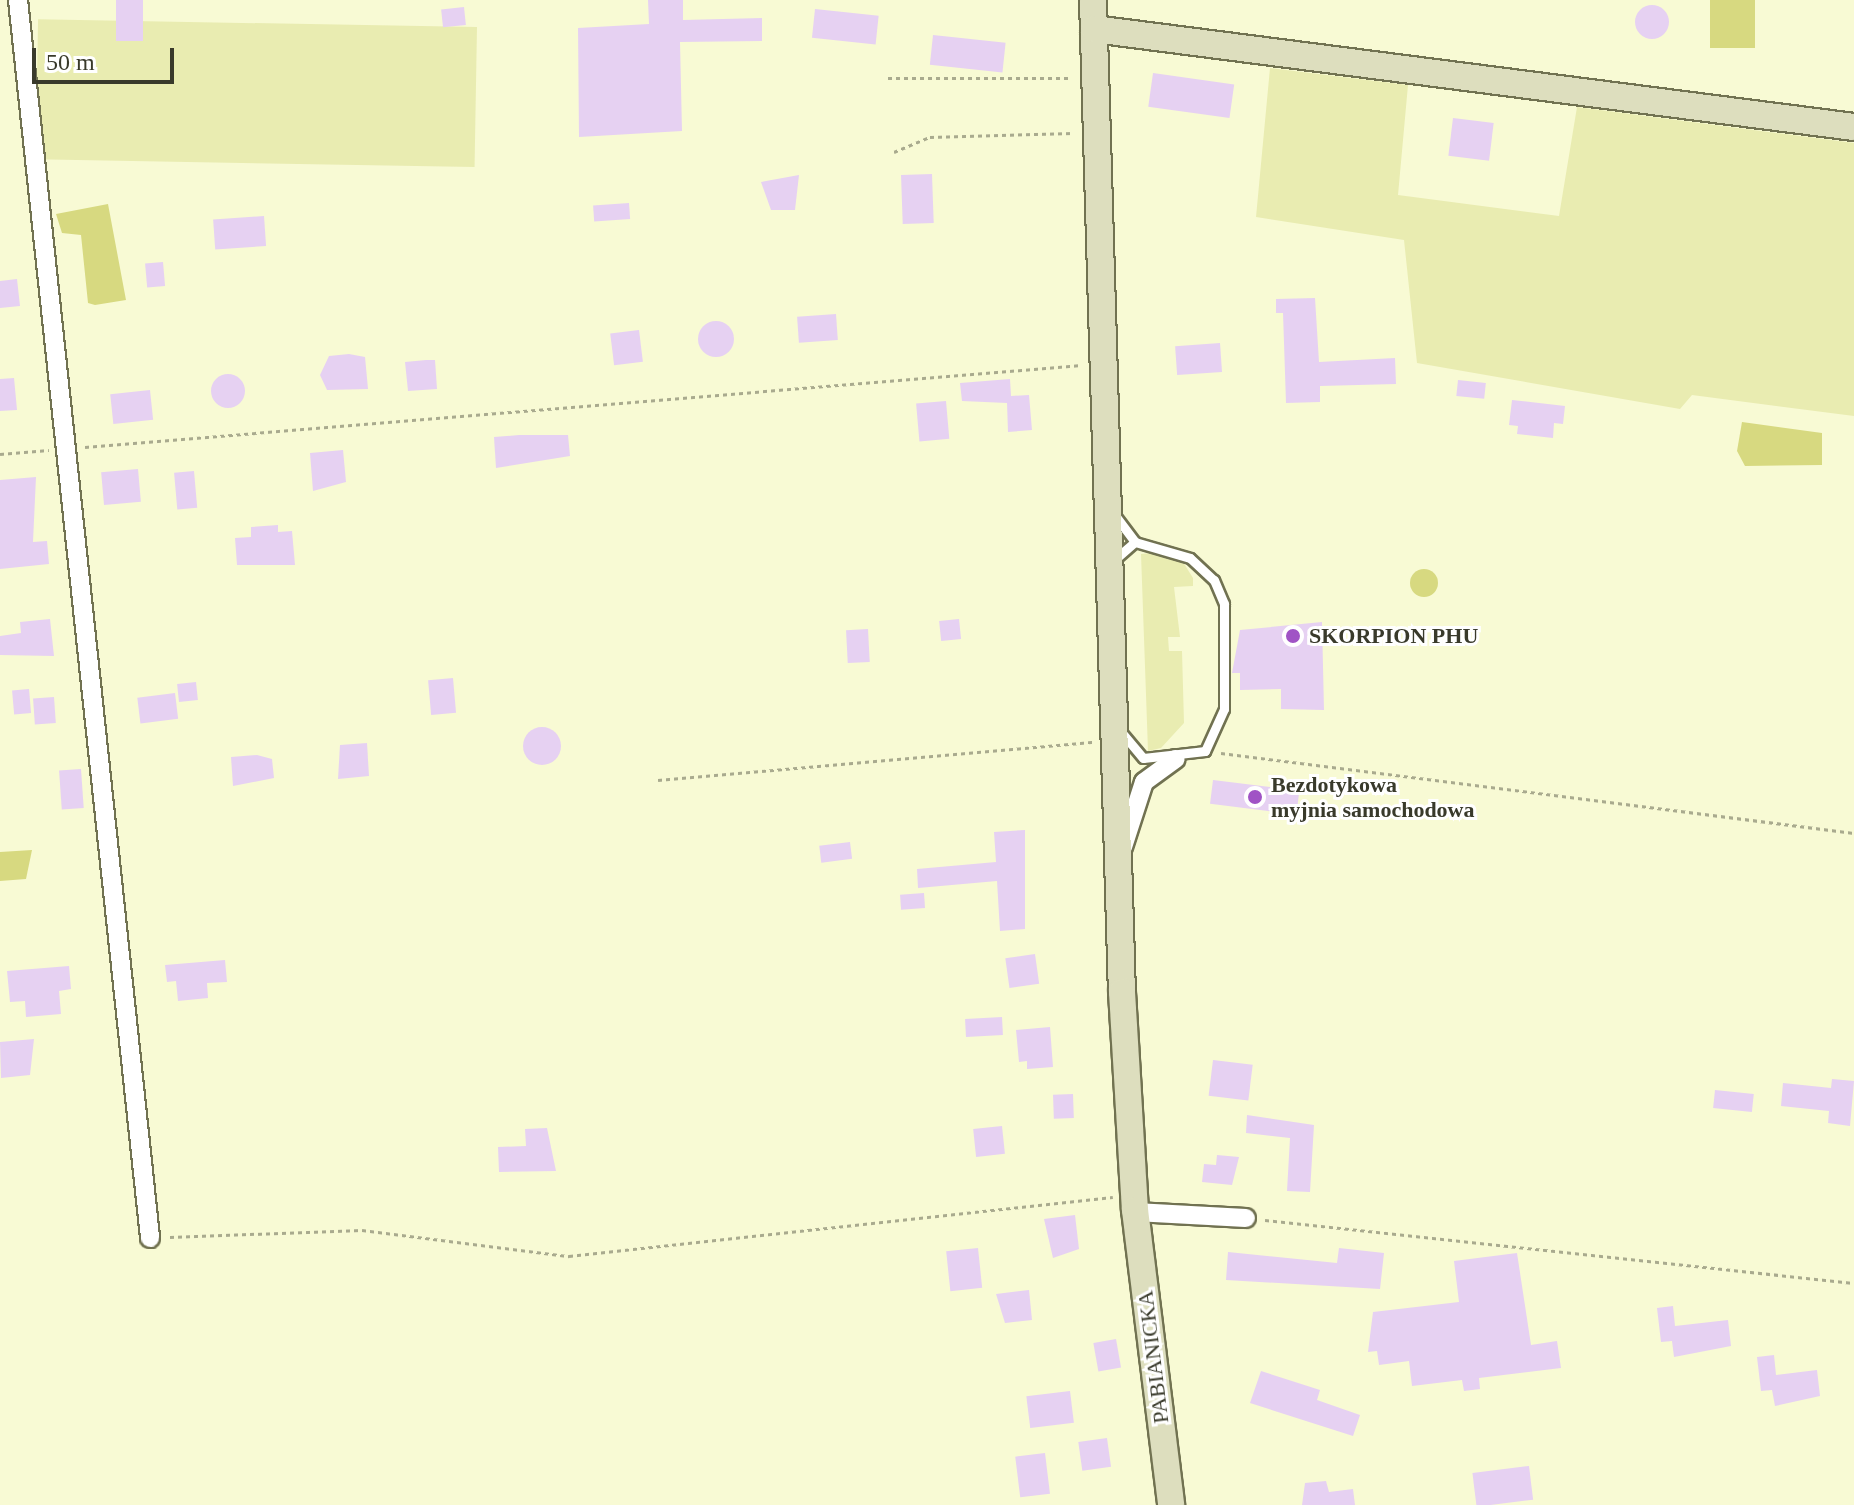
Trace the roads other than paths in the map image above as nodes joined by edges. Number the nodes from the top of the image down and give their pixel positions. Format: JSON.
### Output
{"nodes":[{"id":1,"x":18,"y":0,"type":"edge"},
{"id":2,"x":1093,"y":0,"type":"edge"},
{"id":3,"x":1094,"y":29,"type":"junction"},
{"id":4,"x":1854,"y":127,"type":"edge"},
{"id":5,"x":1110,"y":507,"type":"junction"},
{"id":6,"x":1135,"y":542,"type":"junction"},
{"id":7,"x":1111,"y":562,"type":"junction"},
{"id":8,"x":1118,"y":734,"type":"junction"},
{"id":9,"x":1176,"y":759,"type":"junction"},
{"id":10,"x":1121,"y":853,"type":"junction"},
{"id":11,"x":1135,"y":1206,"type":"junction"},
{"id":12,"x":1246,"y":1218,"type":"road end"},
{"id":13,"x":150,"y":1238,"type":"road end"},
{"id":14,"x":1171,"y":1505,"type":"edge"}],
"edges":[{"from":1,"to":13,"type":"street"},
{"from":2,"to":3,"type":"main road","name":"PABIANICKA"},
{"from":3,"to":4,"type":"main road"},
{"from":3,"to":5,"type":"main road","name":"PABIANICKA"},
{"from":5,"to":6,"type":"lane"},
{"from":5,"to":7,"type":"main road","name":"PABIANICKA"},
{"from":6,"to":7,"type":"lane"},
{"from":6,"to":9,"type":"lane"},
{"from":7,"to":8,"type":"main road","name":"PABIANICKA"},
{"from":8,"to":9,"type":"lane"},
{"from":8,"to":10,"type":"main road","name":"PABIANICKA"},
{"from":9,"to":10,"type":"street"},
{"from":10,"to":11,"type":"main road","name":"PABIANICKA"},
{"from":11,"to":12,"type":"street"},
{"from":11,"to":14,"type":"main road","name":"PABIANICKA"}]}
